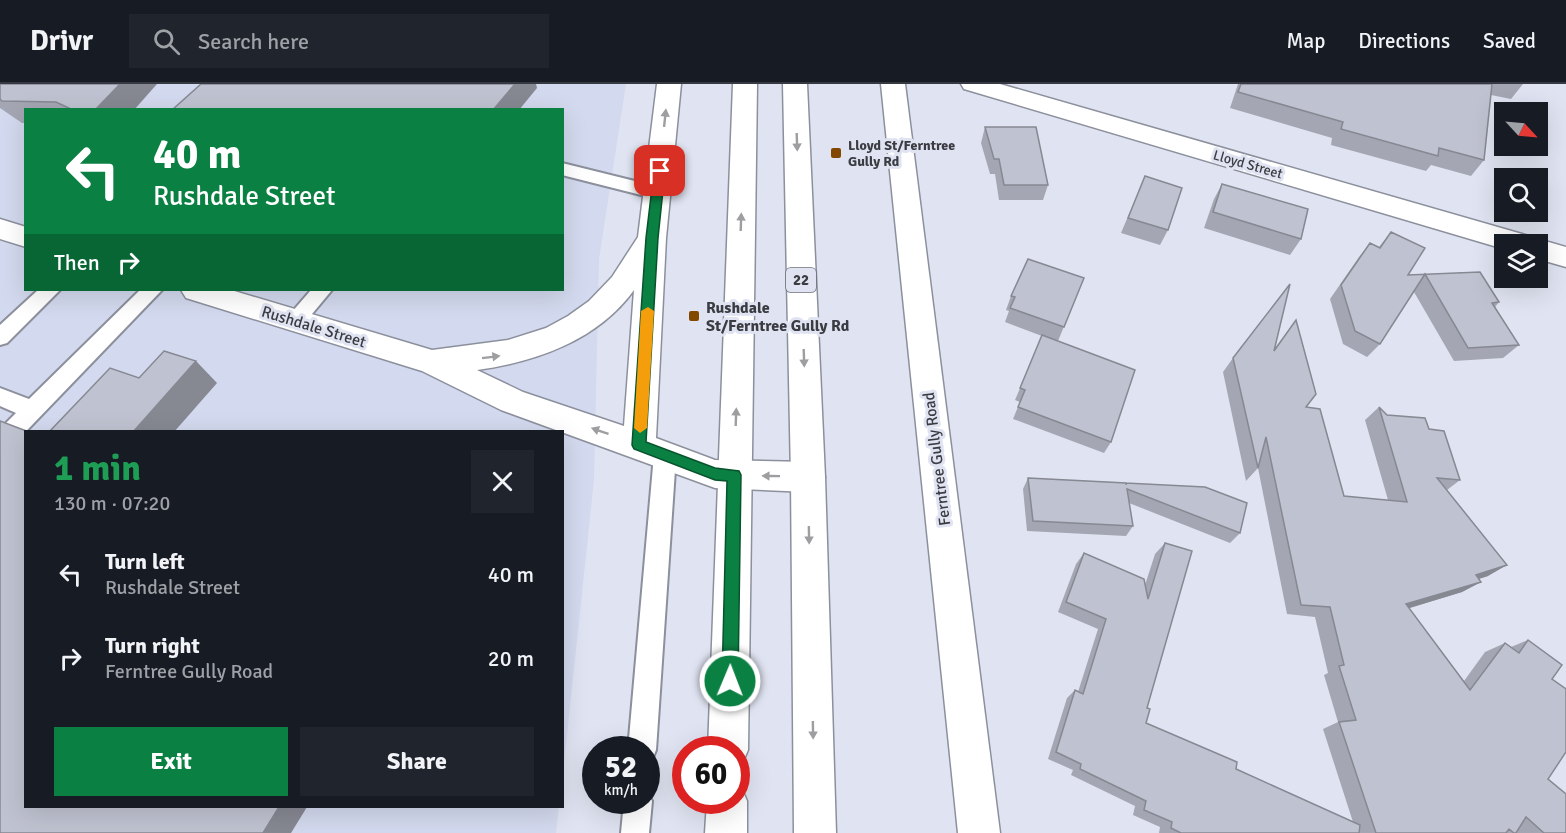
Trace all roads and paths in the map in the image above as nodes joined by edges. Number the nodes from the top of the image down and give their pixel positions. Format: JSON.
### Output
{"nodes":[{"id":1,"x":669,"y":84,"type":"edge"},
{"id":2,"x":745,"y":84,"type":"edge"},
{"id":3,"x":795,"y":84,"type":"edge"},
{"id":4,"x":893,"y":84,"type":"edge"},
{"id":5,"x":973,"y":84,"type":"edge"},
{"id":6,"x":564,"y":170,"type":"edge"},
{"id":7,"x":657,"y":193,"type":"junction"},
{"id":8,"x":0,"y":229,"type":"edge"},
{"id":9,"x":24,"y":236,"type":"edge"},
{"id":10,"x":1494,"y":236,"type":"edge"},
{"id":11,"x":652,"y":238,"type":"junction"},
{"id":12,"x":1548,"y":252,"type":"edge"},
{"id":13,"x":1566,"y":257,"type":"edge"},
{"id":14,"x":49,"y":291,"type":"edge"},
{"id":15,"x":151,"y":291,"type":"edge"},
{"id":16,"x":205,"y":291,"type":"edge"},
{"id":17,"x":321,"y":291,"type":"edge"},
{"id":18,"x":232,"y":294,"type":"edge"},
{"id":19,"x":295,"y":320,"type":"junction"},
{"id":20,"x":0,"y":337,"type":"edge"},
{"id":21,"x":432,"y":362,"type":"junction"},
{"id":22,"x":0,"y":397,"type":"edge"},
{"id":23,"x":33,"y":410,"type":"junction"},
{"id":24,"x":0,"y":443,"type":"edge"},
{"id":25,"x":652,"y":450,"type":"junction"},
{"id":26,"x":734,"y":475,"type":"junction"},
{"id":27,"x":808,"y":477,"type":"junction"},
{"id":28,"x":642,"y":736,"type":"edge"},
{"id":29,"x":728,"y":736,"type":"edge"},
{"id":30,"x":637,"y":814,"type":"edge"},
{"id":31,"x":727,"y":814,"type":"edge"},
{"id":32,"x":635,"y":833,"type":"edge"},
{"id":33,"x":726,"y":833,"type":"edge"},
{"id":34,"x":815,"y":833,"type":"edge"},
{"id":35,"x":979,"y":833,"type":"edge"}],
"edges":[{"from":7,"to":1,"type":"street","one_way":true},
{"from":26,"to":2,"type":"street","one_way":true},
{"from":3,"to":27,"type":"street","number":"22","one_way":true},
{"from":4,"to":35,"type":"street","name":"Ferntree Gully Road"},
{"from":5,"to":10,"type":"street","name":"Lloyd Street"},
{"from":6,"to":7,"type":"lane"},
{"from":7,"to":11,"type":"street"},
{"from":8,"to":9,"type":"street"},
{"from":21,"to":11,"type":"street","name":"Rushdale Street","one_way":true},
{"from":11,"to":25,"type":"street"},
{"from":12,"to":13,"type":"street"},
{"from":14,"to":20,"type":"lane"},
{"from":15,"to":23,"type":"lane"},
{"from":16,"to":18,"type":"street","name":"Rushdale Street"},
{"from":17,"to":19,"type":"lane"},
{"from":18,"to":19,"type":"street","name":"Rushdale Street"},
{"from":19,"to":21,"type":"street","name":"Rushdale Street"},
{"from":25,"to":21,"type":"street","name":"Rushdale Street","one_way":true},
{"from":22,"to":23,"type":"lane"},
{"from":23,"to":24,"type":"lane"},
{"from":25,"to":26,"type":"street","name":"Rushdale Street"},
{"from":25,"to":28,"type":"lane"},
{"from":27,"to":26,"type":"street","name":"Rushdale Street","one_way":true},
{"from":26,"to":29,"type":"street"},
{"from":27,"to":34,"type":"street","number":"22","one_way":true},
{"from":30,"to":32,"type":"lane"},
{"from":31,"to":33,"type":"street"}]}
